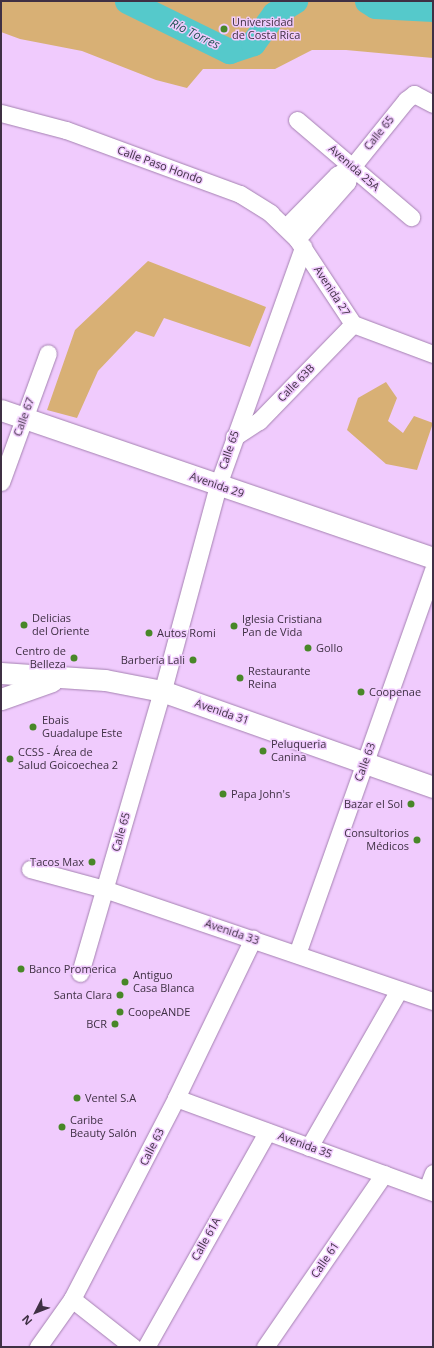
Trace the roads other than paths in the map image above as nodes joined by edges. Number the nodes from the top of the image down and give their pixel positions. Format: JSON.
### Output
{"nodes":[{"id":1,"x":433,"y":104,"type":"edge"},
{"id":2,"x":1,"y":113,"type":"edge"},
{"id":3,"x":297,"y":120,"type":"dead end"},
{"id":4,"x":352,"y":167,"type":"junction"},
{"id":5,"x":411,"y":217,"type":"dead end"},
{"id":6,"x":286,"y":227,"type":"junction"},
{"id":7,"x":300,"y":243,"type":"junction"},
{"id":8,"x":353,"y":324,"type":"junction"},
{"id":9,"x":48,"y":353,"type":"dead end"},
{"id":10,"x":433,"y":354,"type":"edge"},
{"id":11,"x":1,"y":410,"type":"edge"},
{"id":12,"x":23,"y":418,"type":"junction"},
{"id":13,"x":234,"y":437,"type":"junction"},
{"id":14,"x":1,"y":482,"type":"edge"},
{"id":15,"x":218,"y":485,"type":"junction"},
{"id":16,"x":433,"y":558,"type":"edge"},
{"id":17,"x":433,"y":570,"type":"edge"},
{"id":18,"x":3,"y":670,"type":"edge"},
{"id":19,"x":66,"y":677,"type":"junction"},
{"id":20,"x":163,"y":686,"type":"junction"},
{"id":21,"x":1,"y":698,"type":"edge"},
{"id":22,"x":367,"y":757,"type":"junction"},
{"id":23,"x":433,"y":774,"type":"edge"},
{"id":24,"x":433,"y":787,"type":"edge"},
{"id":25,"x":30,"y":869,"type":"dead end"},
{"id":26,"x":104,"y":889,"type":"junction"},
{"id":27,"x":253,"y":939,"type":"junction"},
{"id":28,"x":297,"y":954,"type":"junction"},
{"id":29,"x":80,"y":973,"type":"dead end"},
{"id":30,"x":400,"y":990,"type":"junction"},
{"id":31,"x":433,"y":1001,"type":"edge"},
{"id":32,"x":176,"y":1098,"type":"junction"},
{"id":33,"x":267,"y":1132,"type":"junction"},
{"id":34,"x":308,"y":1147,"type":"junction"},
{"id":35,"x":433,"y":1173,"type":"edge"},
{"id":36,"x":384,"y":1174,"type":"junction"},
{"id":37,"x":430,"y":1190,"type":"edge"},
{"id":38,"x":72,"y":1299,"type":"junction"},
{"id":39,"x":38,"y":1347,"type":"edge"},
{"id":40,"x":133,"y":1347,"type":"edge"},
{"id":41,"x":146,"y":1347,"type":"edge"},
{"id":42,"x":265,"y":1347,"type":"edge"}],
"edges":[{"from":1,"to":4,"type":"street","name":"Calle 65"},
{"from":2,"to":6,"type":"street","name":"Calle Paso Hondo"},
{"from":3,"to":4,"type":"street","name":"Avenida 25A"},
{"from":4,"to":5,"type":"street","name":"Avenida 25A"},
{"from":4,"to":6,"type":"street","name":"Calle 65"},
{"from":4,"to":7,"type":"street","name":"Calle 65"},
{"from":6,"to":7,"type":"street","name":"Calle Paso Hondo"},
{"from":7,"to":8,"type":"street","name":"Avenida 27"},
{"from":7,"to":13,"type":"street","name":"Calle 65"},
{"from":8,"to":10,"type":"street","name":"Avenida 27"},
{"from":8,"to":13,"type":"street","name":"Calle 63B"},
{"from":9,"to":12,"type":"street","name":"Calle 67"},
{"from":11,"to":12,"type":"main road","name":"Avenida 29"},
{"from":12,"to":14,"type":"street","name":"Calle 67"},
{"from":12,"to":15,"type":"main road","name":"Avenida 29"},
{"from":13,"to":15,"type":"street","name":"Calle 65"},
{"from":15,"to":16,"type":"main road","name":"Avenida 29"},
{"from":15,"to":20,"type":"street","name":"Calle 65"},
{"from":17,"to":22,"type":"street","name":"Calle 63"},
{"from":18,"to":19,"type":"main road","name":"Avenida 31"},
{"from":18,"to":20,"type":"main road","name":"Avenida 31"},
{"from":19,"to":20,"type":"main road","name":"Avenida 31"},
{"from":19,"to":21,"type":"main road"},
{"from":20,"to":22,"type":"main road","name":"Avenida 31"},
{"from":20,"to":26,"type":"street","name":"Calle 65"},
{"from":22,"to":23,"type":"main road","name":"Avenida 31"},
{"from":22,"to":24,"type":"main road","name":"Avenida 31"},
{"from":22,"to":28,"type":"street","name":"Calle 63"},
{"from":25,"to":26,"type":"street","name":"Avenida 33"},
{"from":26,"to":27,"type":"street","name":"Avenida 33"},
{"from":26,"to":29,"type":"street","name":"Calle 65"},
{"from":27,"to":28,"type":"street","name":"Avenida 33"},
{"from":27,"to":32,"type":"street","name":"Calle 63"},
{"from":28,"to":30,"type":"street","name":"Avenida 33"},
{"from":30,"to":31,"type":"street","name":"Avenida 33"},
{"from":30,"to":34,"type":"street"},
{"from":32,"to":33,"type":"street","name":"Avenida 35"},
{"from":32,"to":38,"type":"street","name":"Calle 63"},
{"from":33,"to":34,"type":"street","name":"Avenida 35"},
{"from":33,"to":41,"type":"street","name":"Calle 61A"},
{"from":34,"to":36,"type":"street","name":"Avenida 35"},
{"from":35,"to":37,"type":"street"},
{"from":36,"to":37,"type":"street","name":"Avenida 35"},
{"from":36,"to":42,"type":"street","name":"Calle 61"},
{"from":38,"to":39,"type":"street","name":"Calle 63"},
{"from":38,"to":40,"type":"street"}]}
